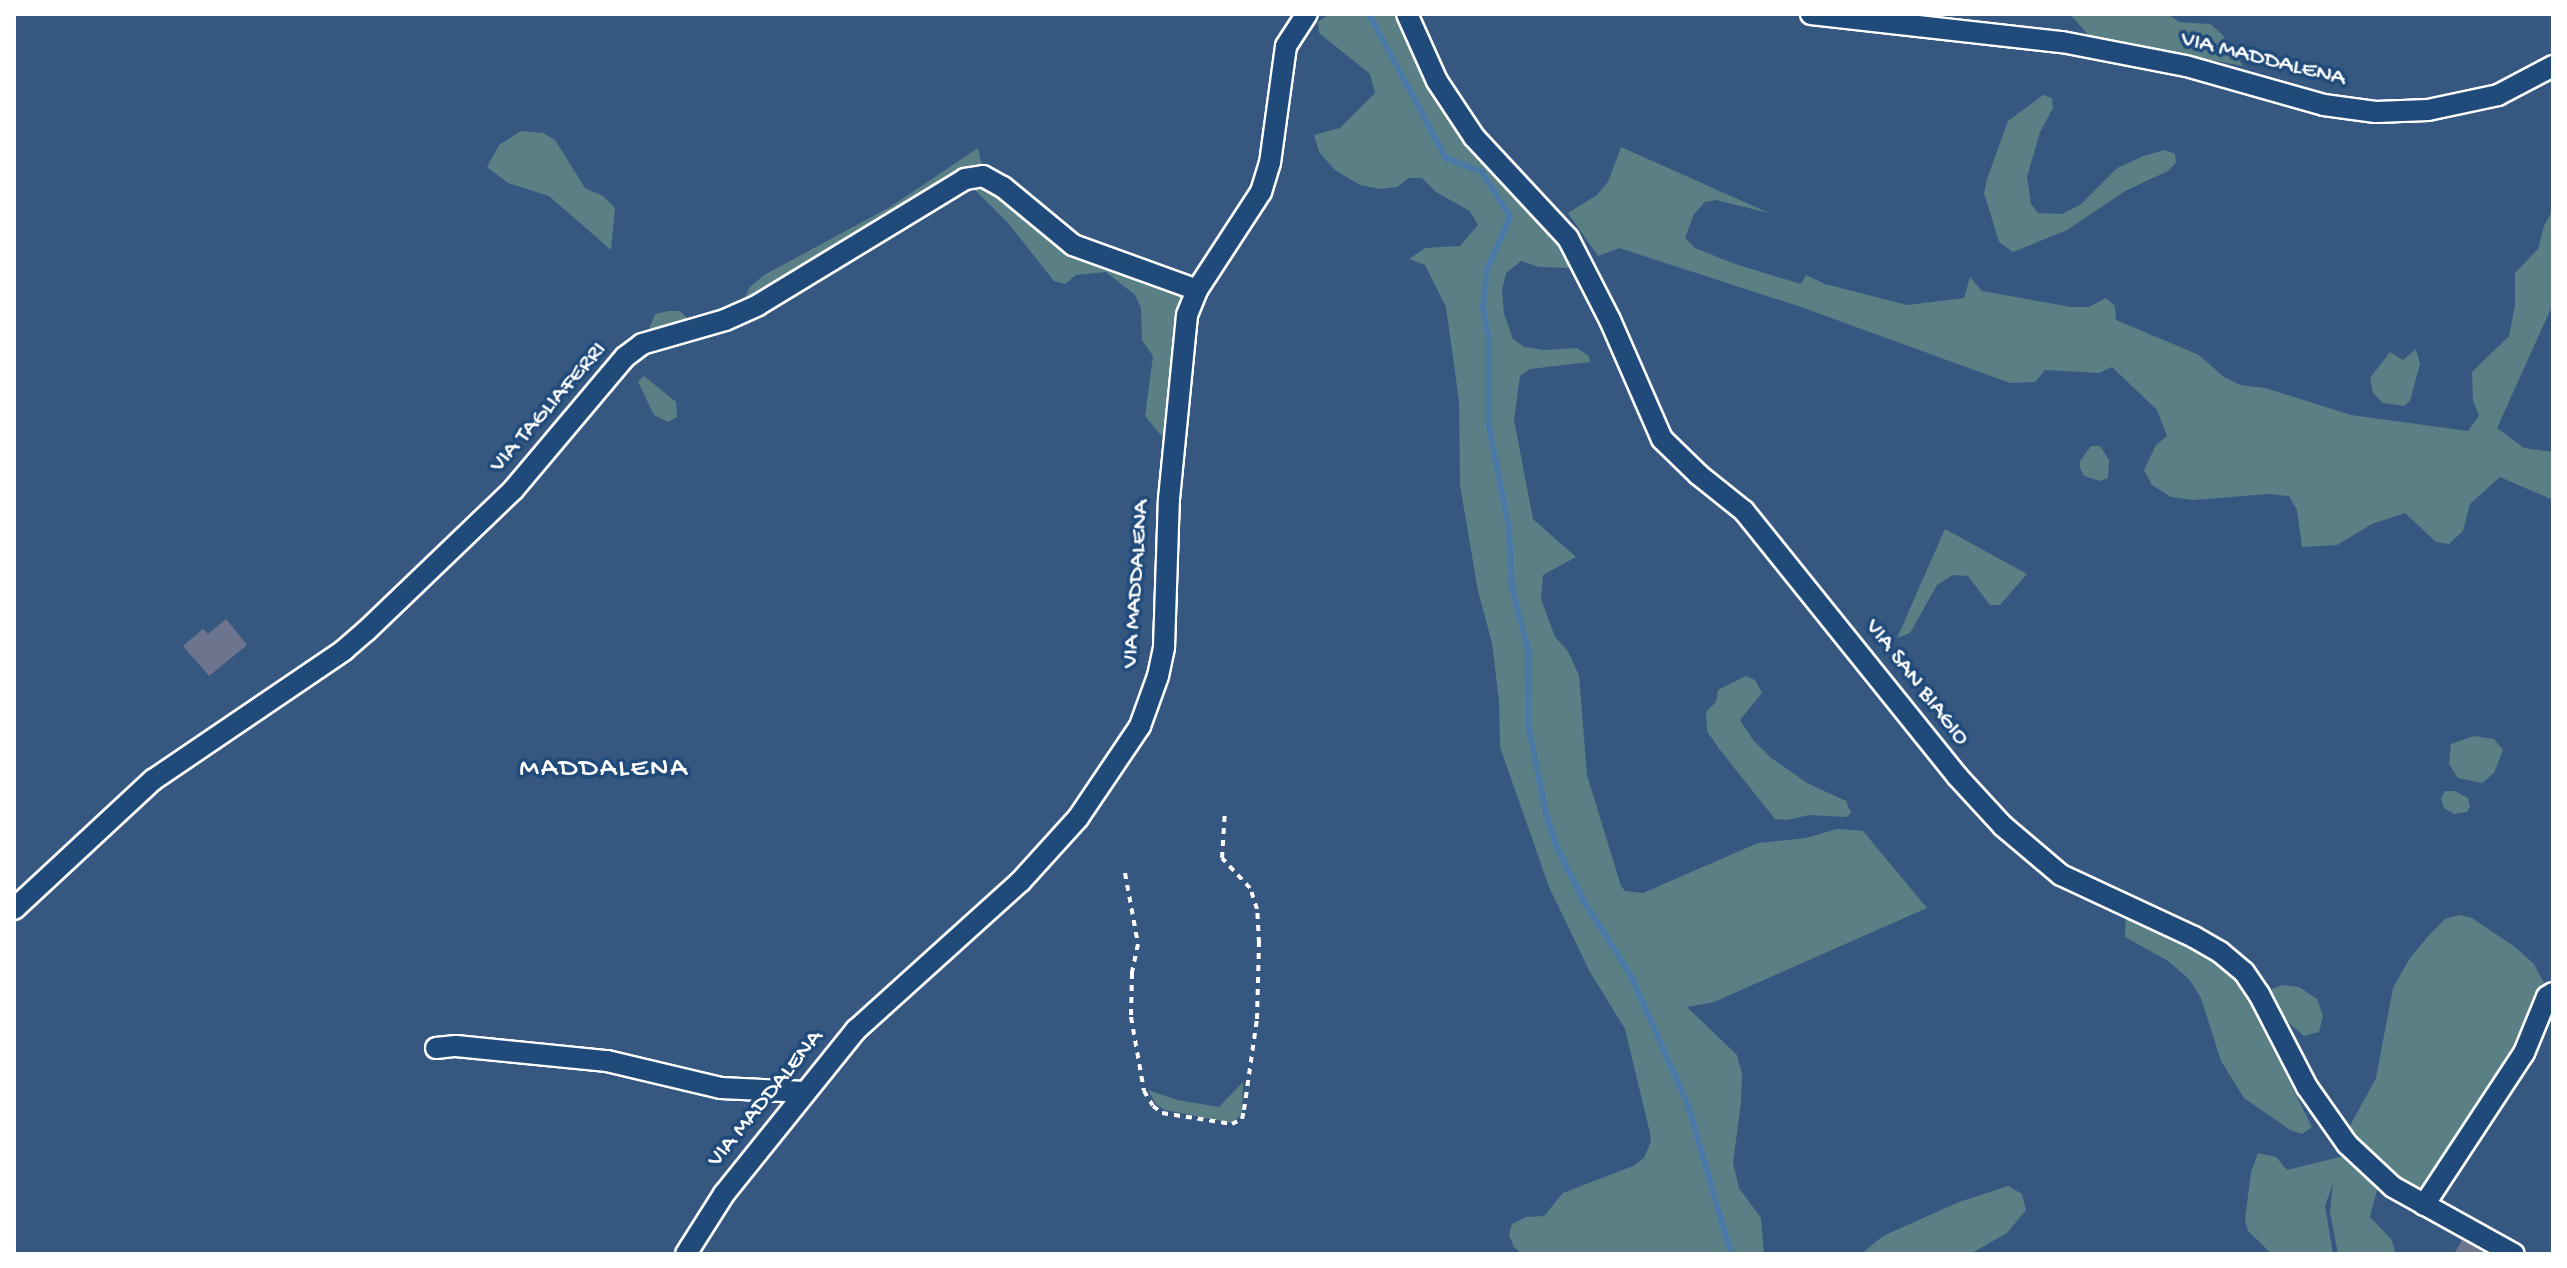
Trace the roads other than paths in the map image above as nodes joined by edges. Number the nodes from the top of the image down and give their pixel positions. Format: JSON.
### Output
{"nodes":[{"id":1,"x":1307,"y":14,"type":"edge"},
{"id":2,"x":1407,"y":14,"type":"edge"},
{"id":3,"x":1811,"y":14,"type":"edge"},
{"id":4,"x":2553,"y":66,"type":"edge"},
{"id":5,"x":1197,"y":290,"type":"junction"},
{"id":6,"x":14,"y":909,"type":"edge"},
{"id":7,"x":2553,"y":993,"type":"edge"},
{"id":8,"x":436,"y":1048,"type":"dead end"},
{"id":9,"x":805,"y":1092,"type":"junction"},
{"id":10,"x":2424,"y":1205,"type":"junction"},
{"id":11,"x":686,"y":1254,"type":"edge"},
{"id":12,"x":2514,"y":1254,"type":"edge"}],
"edges":[{"from":1,"to":5,"type":"street","name":"VIA MADDALENA"},
{"from":2,"to":10,"type":"street","name":"VIA SAN BIAGIO"},
{"from":3,"to":4,"type":"street","name":"VIA MADDALENA"},
{"from":5,"to":6,"type":"street","name":"VIA TAGLIAFERRI"},
{"from":5,"to":9,"type":"street","name":"VIA MADDALENA"},
{"from":7,"to":10,"type":"street"},
{"from":8,"to":9,"type":"street"},
{"from":9,"to":11,"type":"street","name":"VIA MADDALENA"},
{"from":10,"to":12,"type":"street","name":"VIA SAN BIAGIO"}]}
